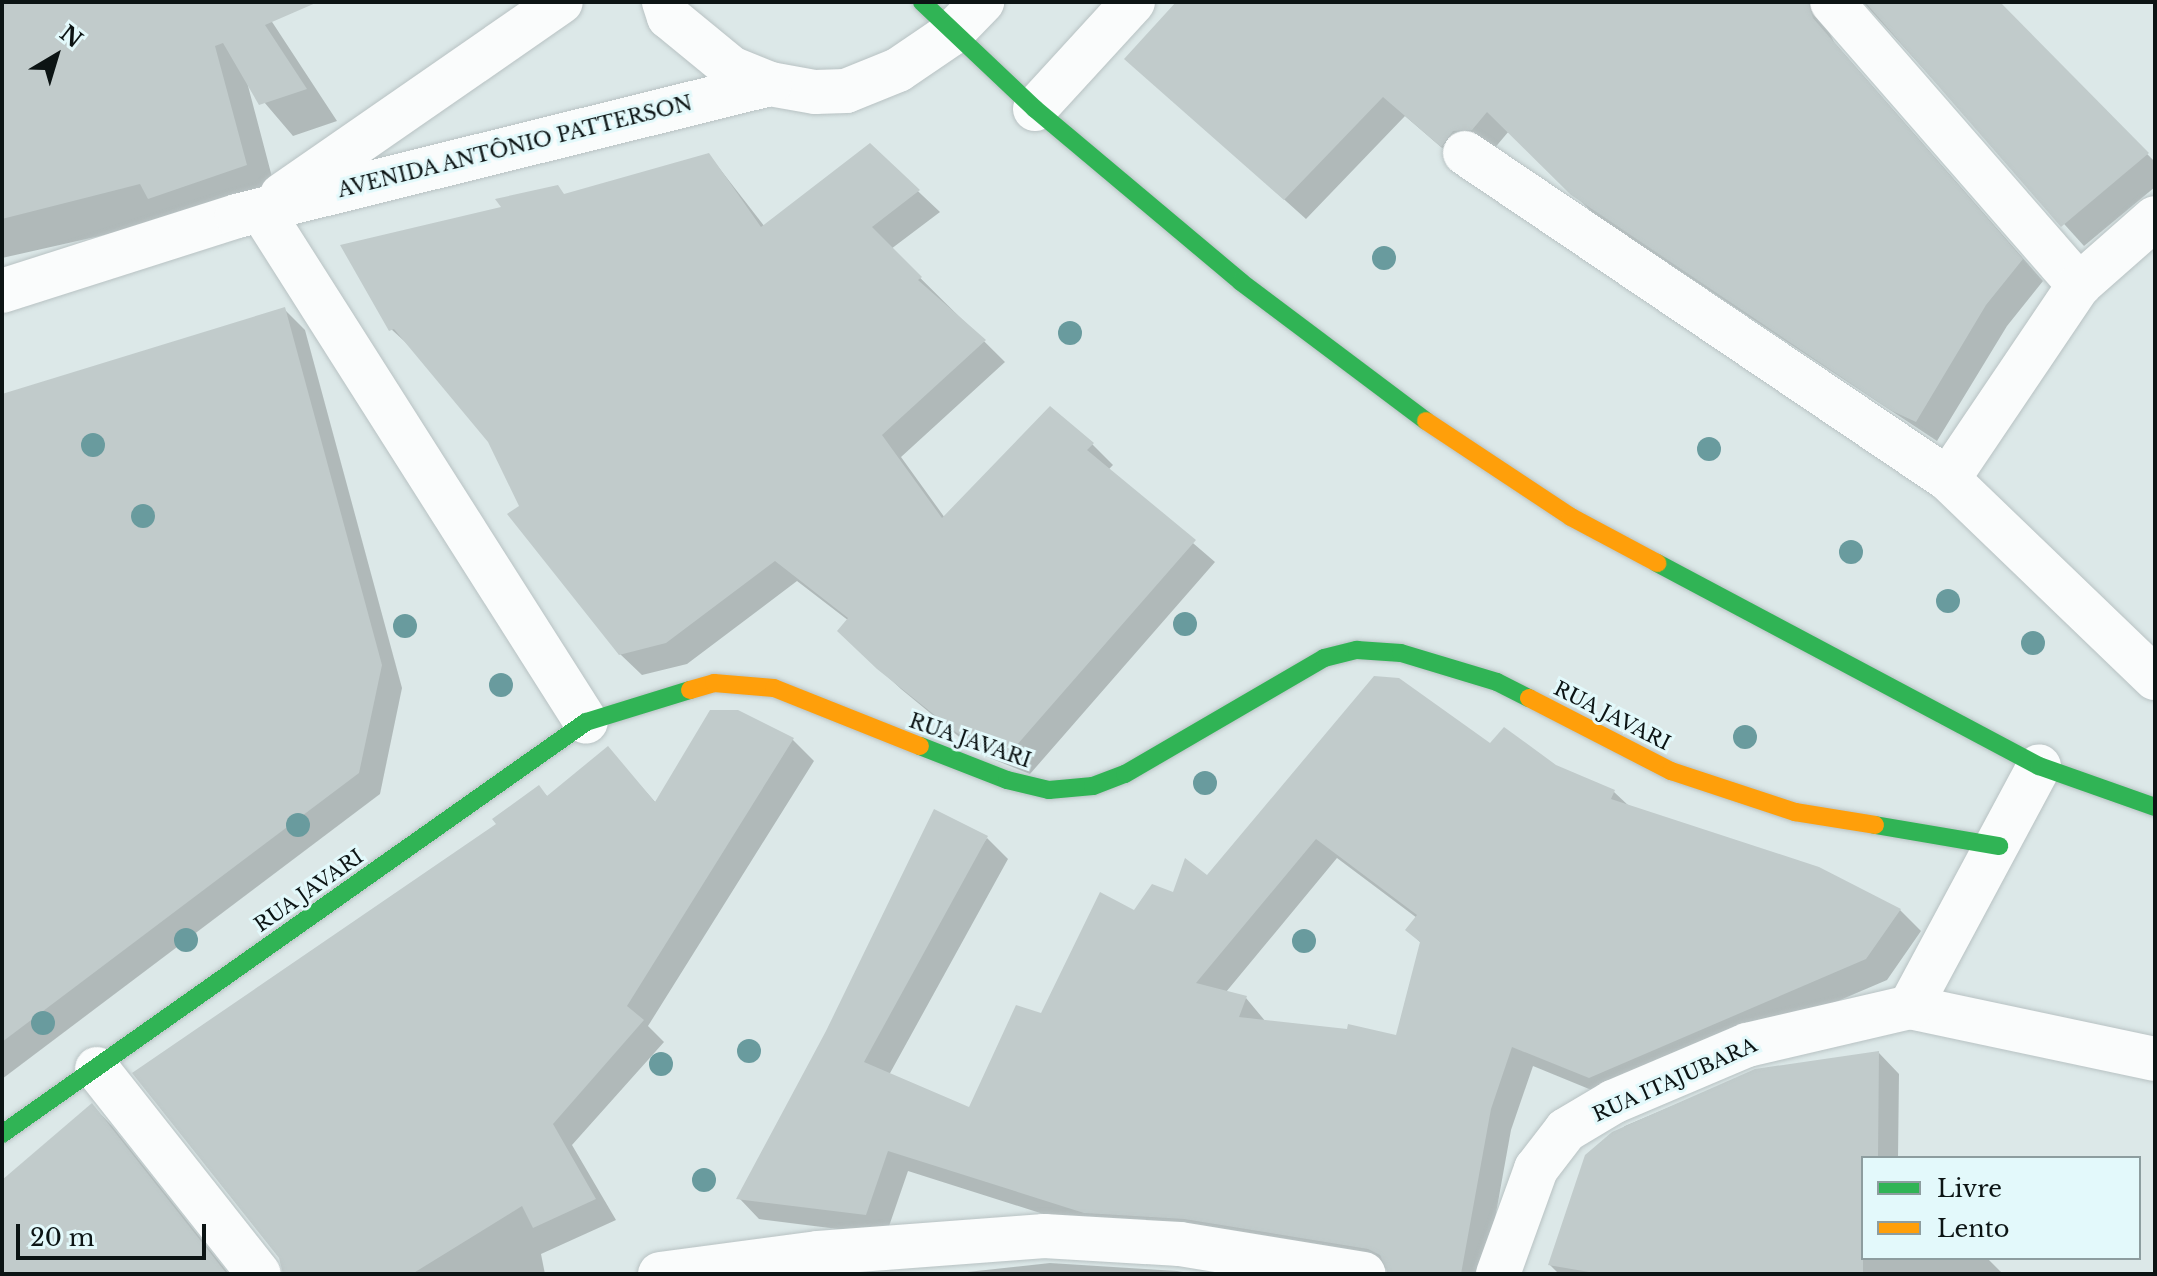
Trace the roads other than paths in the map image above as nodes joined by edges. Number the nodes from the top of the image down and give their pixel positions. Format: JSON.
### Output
{"nodes":[{"id":1,"x":561,"y":2,"type":"edge"},
{"id":2,"x":664,"y":2,"type":"edge"},
{"id":3,"x":922,"y":2,"type":"edge"},
{"id":4,"x":982,"y":2,"type":"edge"},
{"id":5,"x":1133,"y":2,"type":"edge"},
{"id":6,"x":1832,"y":2,"type":"edge"},
{"id":7,"x":951,"y":34,"type":"junction"},
{"id":8,"x":770,"y":84,"type":"junction"},
{"id":9,"x":1035,"y":109,"type":"junction"},
{"id":10,"x":1465,"y":153,"type":"dead end"},
{"id":11,"x":261,"y":210,"type":"junction"},
{"id":12,"x":2155,"y":218,"type":"edge"},
{"id":13,"x":2079,"y":285,"type":"junction"},
{"id":14,"x":2,"y":291,"type":"edge"},
{"id":15,"x":1948,"y":479,"type":"junction"},
{"id":16,"x":2155,"y":678,"type":"edge"},
{"id":17,"x":586,"y":722,"type":"junction"},
{"id":18,"x":2039,"y":766,"type":"junction"},
{"id":19,"x":2155,"y":807,"type":"edge"},
{"id":20,"x":1999,"y":846,"type":"junction"},
{"id":21,"x":1910,"y":1007,"type":"junction"},
{"id":22,"x":2155,"y":1059,"type":"edge"},
{"id":23,"x":97,"y":1069,"type":"junction"},
{"id":24,"x":2,"y":1134,"type":"edge"},
{"id":25,"x":259,"y":1274,"type":"edge"},
{"id":26,"x":660,"y":1274,"type":"edge"},
{"id":27,"x":1364,"y":1274,"type":"edge"},
{"id":28,"x":1498,"y":1274,"type":"edge"}],
"edges":[{"from":1,"to":11,"type":"street","name":"AVENIDA ANTÔNIO PATTERSON"},
{"from":2,"to":8,"type":"street"},
{"from":3,"to":7,"type":"street"},
{"from":4,"to":7,"type":"street"},
{"from":5,"to":9,"type":"street"},
{"from":6,"to":13,"type":"street"},
{"from":7,"to":8,"type":"street"},
{"from":7,"to":9,"type":"street"},
{"from":8,"to":11,"type":"street","name":"AVENIDA ANTÔNIO PATTERSON"},
{"from":9,"to":18,"type":"street"},
{"from":10,"to":15,"type":"street"},
{"from":11,"to":14,"type":"street","name":"AVENIDA ANTÔNIO PATTERSON"},
{"from":11,"to":17,"type":"street"},
{"from":12,"to":13,"type":"street"},
{"from":13,"to":15,"type":"street"},
{"from":15,"to":16,"type":"street"},
{"from":17,"to":20,"type":"street","name":"RUA JAVARI"},
{"from":17,"to":23,"type":"street","name":"RUA JAVARI"},
{"from":18,"to":19,"type":"street"},
{"from":18,"to":20,"type":"street"},
{"from":20,"to":21,"type":"street"},
{"from":21,"to":22,"type":"street"},
{"from":21,"to":28,"type":"street","name":"RUA ITAJUBARA"},
{"from":23,"to":24,"type":"street","name":"RUA JAVARI"},
{"from":23,"to":25,"type":"street"},
{"from":26,"to":27,"type":"street"}]}
